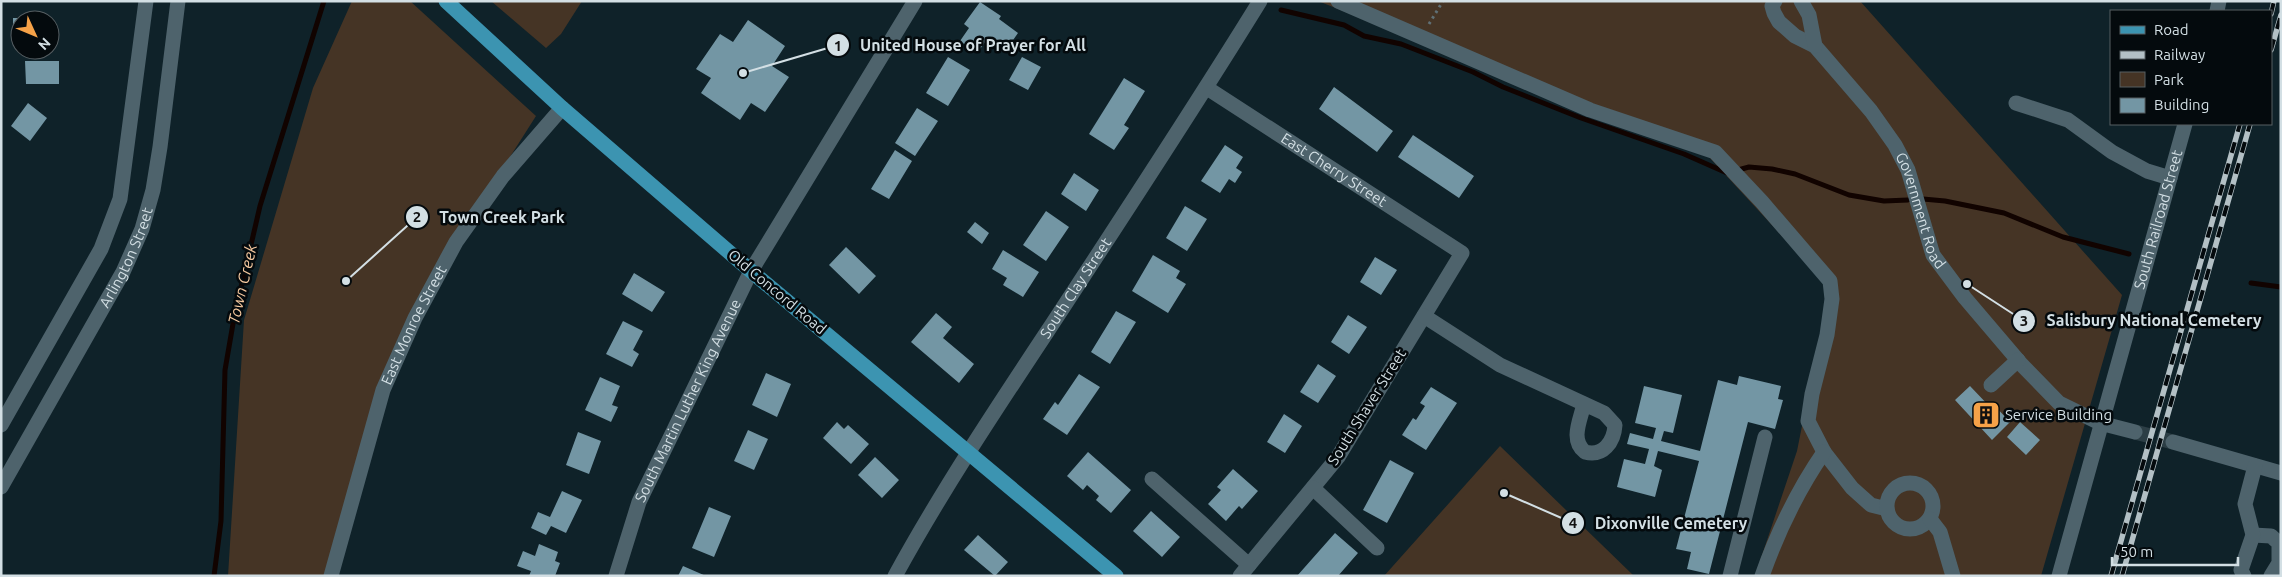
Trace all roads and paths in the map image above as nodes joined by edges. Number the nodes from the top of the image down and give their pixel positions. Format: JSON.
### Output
{"nodes":[{"id":1,"x":146,"y":1,"type":"edge"},
{"id":2,"x":171,"y":1,"type":"edge"},
{"id":3,"x":178,"y":1,"type":"edge"},
{"id":4,"x":446,"y":1,"type":"edge"},
{"id":5,"x":915,"y":1,"type":"edge"},
{"id":6,"x":1260,"y":1,"type":"edge"},
{"id":7,"x":1338,"y":1,"type":"edge"},
{"id":8,"x":1442,"y":1,"type":"edge"},
{"id":9,"x":1775,"y":1,"type":"edge"},
{"id":10,"x":1801,"y":1,"type":"edge"},
{"id":11,"x":1421,"y":37,"type":"junction"},
{"id":12,"x":1815,"y":46,"type":"junction"},
{"id":13,"x":172,"y":47,"type":"junction"},
{"id":14,"x":1206,"y":88,"type":"junction"},
{"id":15,"x":2016,"y":103,"type":"dead end"},
{"id":16,"x":562,"y":108,"type":"junction"},
{"id":17,"x":2185,"y":125,"type":"edge"},
{"id":18,"x":2170,"y":178,"type":"junction"},
{"id":19,"x":1462,"y":253,"type":"joint"},
{"id":20,"x":751,"y":271,"type":"junction"},
{"id":21,"x":1424,"y":316,"type":"junction"},
{"id":22,"x":2018,"y":360,"type":"junction"},
{"id":23,"x":1991,"y":385,"type":"dead end"},
{"id":24,"x":1584,"y":404,"type":"dead end"},
{"id":25,"x":2100,"y":423,"type":"junction"},
{"id":26,"x":1,"y":426,"type":"edge"},
{"id":27,"x":2135,"y":432,"type":"tunnel mouth"},
{"id":28,"x":1765,"y":437,"type":"dead end"},
{"id":29,"x":2173,"y":442,"type":"tunnel mouth"},
{"id":30,"x":968,"y":451,"type":"junction"},
{"id":31,"x":1824,"y":452,"type":"junction"},
{"id":32,"x":2255,"y":466,"type":"junction"},
{"id":33,"x":2281,"y":473,"type":"edge"},
{"id":34,"x":1152,"y":479,"type":"dead end"},
{"id":35,"x":2,"y":484,"type":"edge"},
{"id":36,"x":1313,"y":488,"type":"junction"},
{"id":37,"x":1887,"y":509,"type":"junction"},
{"id":38,"x":1930,"y":519,"type":"junction"},
{"id":39,"x":2253,"y":535,"type":"junction"},
{"id":40,"x":1377,"y":548,"type":"dead end"},
{"id":41,"x":1244,"y":570,"type":"edge"},
{"id":42,"x":331,"y":576,"type":"edge"},
{"id":43,"x":616,"y":576,"type":"edge"},
{"id":44,"x":895,"y":576,"type":"edge"},
{"id":45,"x":1116,"y":576,"type":"edge"},
{"id":46,"x":1730,"y":576,"type":"edge"},
{"id":47,"x":1762,"y":576,"type":"edge"},
{"id":48,"x":1953,"y":576,"type":"edge"},
{"id":49,"x":2059,"y":576,"type":"edge"},
{"id":50,"x":2244,"y":576,"type":"edge"},
{"id":51,"x":2271,"y":576,"type":"edge"}],
"edges":[{"from":1,"to":26,"type":"street","name":"Arlington Street"},
{"from":2,"to":13,"type":"street"},
{"from":3,"to":13,"type":"street","name":"Arlington Street"},
{"from":4,"to":16,"type":"main road","name":"Old Concord Road"},
{"from":5,"to":20,"type":"street","name":"South Martin Luther King Avenue"},
{"from":6,"to":14,"type":"street","name":"South Clay Street"},
{"from":7,"to":11,"type":"street"},
{"from":8,"to":11,"type":"path"},
{"from":9,"to":12,"type":"street","name":"Government Road"},
{"from":10,"to":12,"type":"street","name":"Government Road"},
{"from":11,"to":31,"type":"street"},
{"from":12,"to":22,"type":"street","name":"Government Road"},
{"from":13,"to":35,"type":"street","name":"Arlington Street"},
{"from":14,"to":19,"type":"street","name":"East Cherry Street"},
{"from":14,"to":30,"type":"street","name":"South Clay Street"},
{"from":15,"to":18,"type":"street"},
{"from":16,"to":20,"type":"main road","name":"Old Concord Road"},
{"from":16,"to":42,"type":"street","name":"East Monroe Street"},
{"from":17,"to":18,"type":"street","name":"South Railroad Street"},
{"from":18,"to":25,"type":"street","name":"South Railroad Street"},
{"from":19,"to":21,"type":"street","name":"South Shaver Street"},
{"from":20,"to":30,"type":"main road","name":"Old Concord Road"},
{"from":20,"to":43,"type":"street","name":"South Martin Luther King Avenue"},
{"from":21,"to":24,"type":"street"},
{"from":21,"to":36,"type":"street","name":"South Shaver Street"},
{"from":22,"to":23,"type":"street"},
{"from":22,"to":25,"type":"street","name":"Government Road"},
{"from":25,"to":27,"type":"street","name":"Government Road"},
{"from":25,"to":49,"type":"street","name":"South Railroad Street"},
{"from":28,"to":46,"type":"street"},
{"from":29,"to":32,"type":"street"},
{"from":30,"to":44,"type":"street","name":"South Clay Street"},
{"from":30,"to":45,"type":"main road","name":"Old Concord Road"},
{"from":31,"to":37,"type":"street"},
{"from":31,"to":47,"type":"street"},
{"from":32,"to":33,"type":"street"},
{"from":32,"to":39,"type":"street"},
{"from":34,"to":41,"type":"street"},
{"from":36,"to":40,"type":"street"},
{"from":36,"to":41,"type":"street","name":"South Shaver Street"},
{"from":37,"to":38,"type":"street"},
{"from":37,"to":38,"type":"street"},
{"from":38,"to":48,"type":"street"},
{"from":39,"to":50,"type":"street"},
{"from":39,"to":51,"type":"street"}]}
